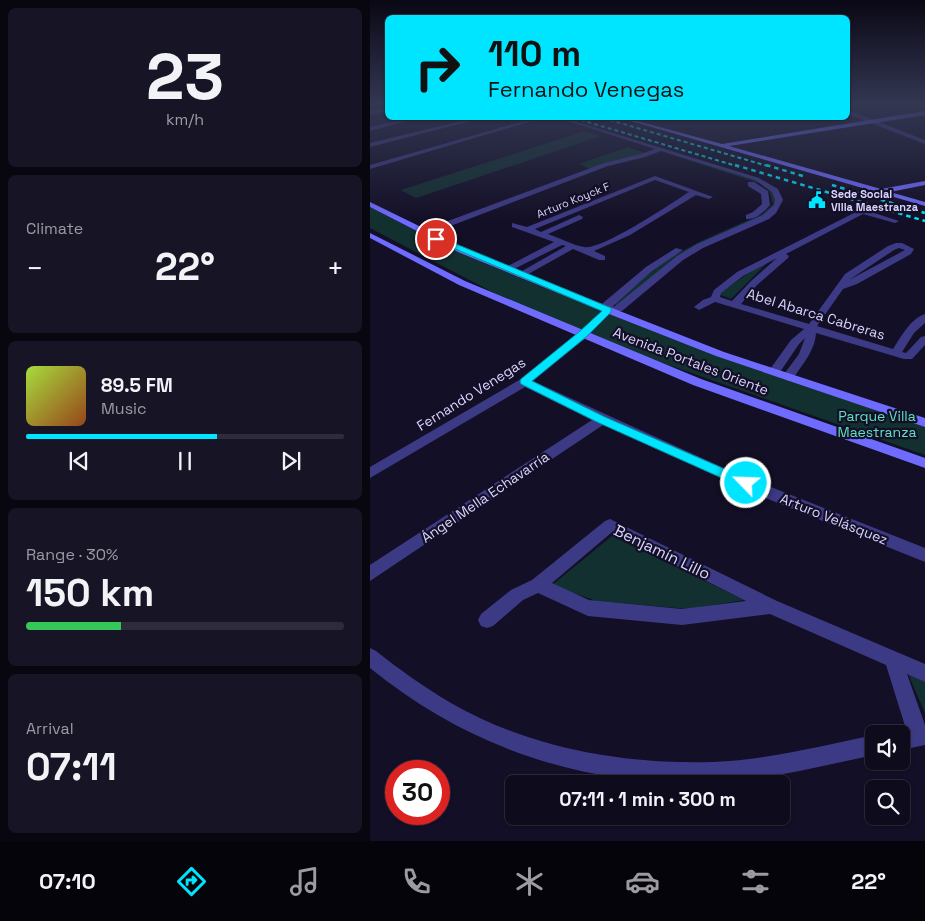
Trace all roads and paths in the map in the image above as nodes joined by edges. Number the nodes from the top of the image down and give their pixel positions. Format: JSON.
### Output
{"nodes":[{"id":1,"x":387,"y":142,"type":"edge"},
{"id":2,"x":454,"y":142,"type":"edge"},
{"id":3,"x":632,"y":142,"type":"edge"},
{"id":4,"x":635,"y":142,"type":"edge"},
{"id":5,"x":710,"y":142,"type":"edge"},
{"id":6,"x":738,"y":142,"type":"edge"},
{"id":7,"x":720,"y":145,"type":"junction"},
{"id":8,"x":370,"y":147,"type":"edge"},
{"id":9,"x":659,"y":150,"type":"junction"},
{"id":10,"x":370,"y":167,"type":"edge"},
{"id":11,"x":925,"y":183,"type":"edge"},
{"id":12,"x":626,"y":191,"type":"junction"},
{"id":13,"x":695,"y":192,"type":"junction"},
{"id":14,"x":881,"y":192,"type":"junction"},
{"id":15,"x":370,"y":204,"type":"edge"},
{"id":16,"x":925,"y":204,"type":"edge"},
{"id":17,"x":895,"y":221,"type":"dead end"},
{"id":18,"x":643,"y":223,"type":"junction"},
{"id":19,"x":515,"y":225,"type":"dead end"},
{"id":20,"x":529,"y":229,"type":"junction"},
{"id":21,"x":424,"y":233,"type":"junction"},
{"id":22,"x":542,"y":234,"type":"junction"},
{"id":23,"x":370,"y":236,"type":"edge"},
{"id":24,"x":562,"y":242,"type":"junction"},
{"id":25,"x":798,"y":245,"type":"junction"},
{"id":26,"x":571,"y":247,"type":"junction"},
{"id":27,"x":586,"y":251,"type":"junction"},
{"id":28,"x":602,"y":258,"type":"dead end"},
{"id":29,"x":506,"y":269,"type":"junction"},
{"id":30,"x":520,"y":275,"type":"junction"},
{"id":31,"x":840,"y":286,"type":"junction"},
{"id":32,"x":715,"y":299,"type":"junction"},
{"id":33,"x":734,"y":305,"type":"junction"},
{"id":34,"x":699,"y":307,"type":"dead end"},
{"id":35,"x":608,"y":310,"type":"junction"},
{"id":36,"x":925,"y":317,"type":"edge"},
{"id":37,"x":811,"y":328,"type":"junction"},
{"id":38,"x":583,"y":334,"type":"junction"},
{"id":39,"x":925,"y":339,"type":"edge"},
{"id":40,"x":896,"y":354,"type":"junction"},
{"id":41,"x":774,"y":372,"type":"junction"},
{"id":42,"x":788,"y":377,"type":"junction"},
{"id":43,"x":525,"y":382,"type":"junction"},
{"id":44,"x":601,"y":420,"type":"junction"},
{"id":45,"x":925,"y":423,"type":"edge"},
{"id":46,"x":925,"y":463,"type":"edge"},
{"id":47,"x":370,"y":473,"type":"edge"},
{"id":48,"x":925,"y":555,"type":"edge"},
{"id":49,"x":370,"y":574,"type":"edge"},
{"id":50,"x":538,"y":585,"type":"junction"},
{"id":51,"x":771,"y":606,"type":"junction"},
{"id":52,"x":487,"y":620,"type":"dead end"},
{"id":53,"x":370,"y":657,"type":"edge"},
{"id":54,"x":893,"y":659,"type":"junction"},
{"id":55,"x":925,"y":673,"type":"edge"},
{"id":56,"x":915,"y":737,"type":"edge"},
{"id":57,"x":865,"y":747,"type":"edge"}],
"edges":[{"from":1,"to":8,"type":"street"},
{"from":2,"to":10,"type":"street"},
{"from":3,"to":9,"type":"street"},
{"from":4,"to":9,"type":"street"},
{"from":5,"to":7,"type":"street"},
{"from":6,"to":7,"type":"street"},
{"from":7,"to":14,"type":"street"},
{"from":9,"to":21,"type":"street"},
{"from":9,"to":35,"type":"street"},
{"from":9,"to":35,"type":"street"},
{"from":11,"to":14,"type":"street"},
{"from":12,"to":13,"type":"street","name":"Arturo Koyck F"},
{"from":12,"to":20,"type":"street","name":"Arturo Koyck F"},
{"from":12,"to":22,"type":"street","name":"Arturo Koyck F"},
{"from":13,"to":18,"type":"street"},
{"from":13,"to":18,"type":"street"},
{"from":14,"to":16,"type":"street"},
{"from":15,"to":21,"type":"street","name":"Avenida Portales Oriente"},
{"from":17,"to":25,"type":"street"},
{"from":18,"to":27,"type":"street"},
{"from":19,"to":20,"type":"street"},
{"from":20,"to":22,"type":"street"},
{"from":21,"to":29,"type":"street","name":"Avenida Portales Oriente"},
{"from":22,"to":24,"type":"street"},
{"from":23,"to":38,"type":"street","name":"Avenida Portales Oriente"},
{"from":24,"to":26,"type":"street"},
{"from":24,"to":29,"type":"street"},
{"from":25,"to":32,"type":"street"},
{"from":25,"to":33,"type":"street"},
{"from":26,"to":27,"type":"street"},
{"from":26,"to":30,"type":"street"},
{"from":27,"to":28,"type":"street"},
{"from":29,"to":30,"type":"street","name":"Avenida Portales Oriente"},
{"from":30,"to":35,"type":"street","name":"Avenida Portales Oriente"},
{"from":31,"to":31,"type":"street"},
{"from":31,"to":37,"type":"street"},
{"from":32,"to":33,"type":"street","name":"Abel Abarca Cabreras"},
{"from":32,"to":34,"type":"street"},
{"from":33,"to":37,"type":"street","name":"Abel Abarca Cabreras"},
{"from":35,"to":38,"type":"street","name":"Fernando Venegas"},
{"from":35,"to":41,"type":"street","name":"Avenida Portales Oriente"},
{"from":36,"to":40,"type":"street"},
{"from":37,"to":40,"type":"street","name":"Abel Abarca Cabreras"},
{"from":37,"to":41,"type":"street"},
{"from":37,"to":42,"type":"street"},
{"from":38,"to":43,"type":"street","name":"Fernando Venegas"},
{"from":38,"to":46,"type":"street","name":"Avenida Portales Oriente"},
{"from":39,"to":40,"type":"street","name":"Abel Abarca Cabreras"},
{"from":41,"to":42,"type":"street","name":"Avenida Portales Oriente"},
{"from":42,"to":45,"type":"street","name":"Avenida Portales Oriente"},
{"from":43,"to":44,"type":"street","name":"Arturo Velásquez"},
{"from":43,"to":47,"type":"street","name":"Fernando Venegas"},
{"from":44,"to":48,"type":"street","name":"Arturo Velásquez"},
{"from":44,"to":49,"type":"street","name":"Ángel Mella Echavarría"},
{"from":50,"to":51,"type":"street","name":"Benjamín Lillo"},
{"from":50,"to":51,"type":"street","name":"Benjamín Lillo"},
{"from":50,"to":52,"type":"street","name":"Benjamín Lillo"},
{"from":51,"to":54,"type":"street","name":"Benjamín Lillo"},
{"from":53,"to":57,"type":"street"},
{"from":54,"to":55,"type":"street","name":"Benjamín Lillo"},
{"from":54,"to":56,"type":"street"}]}
